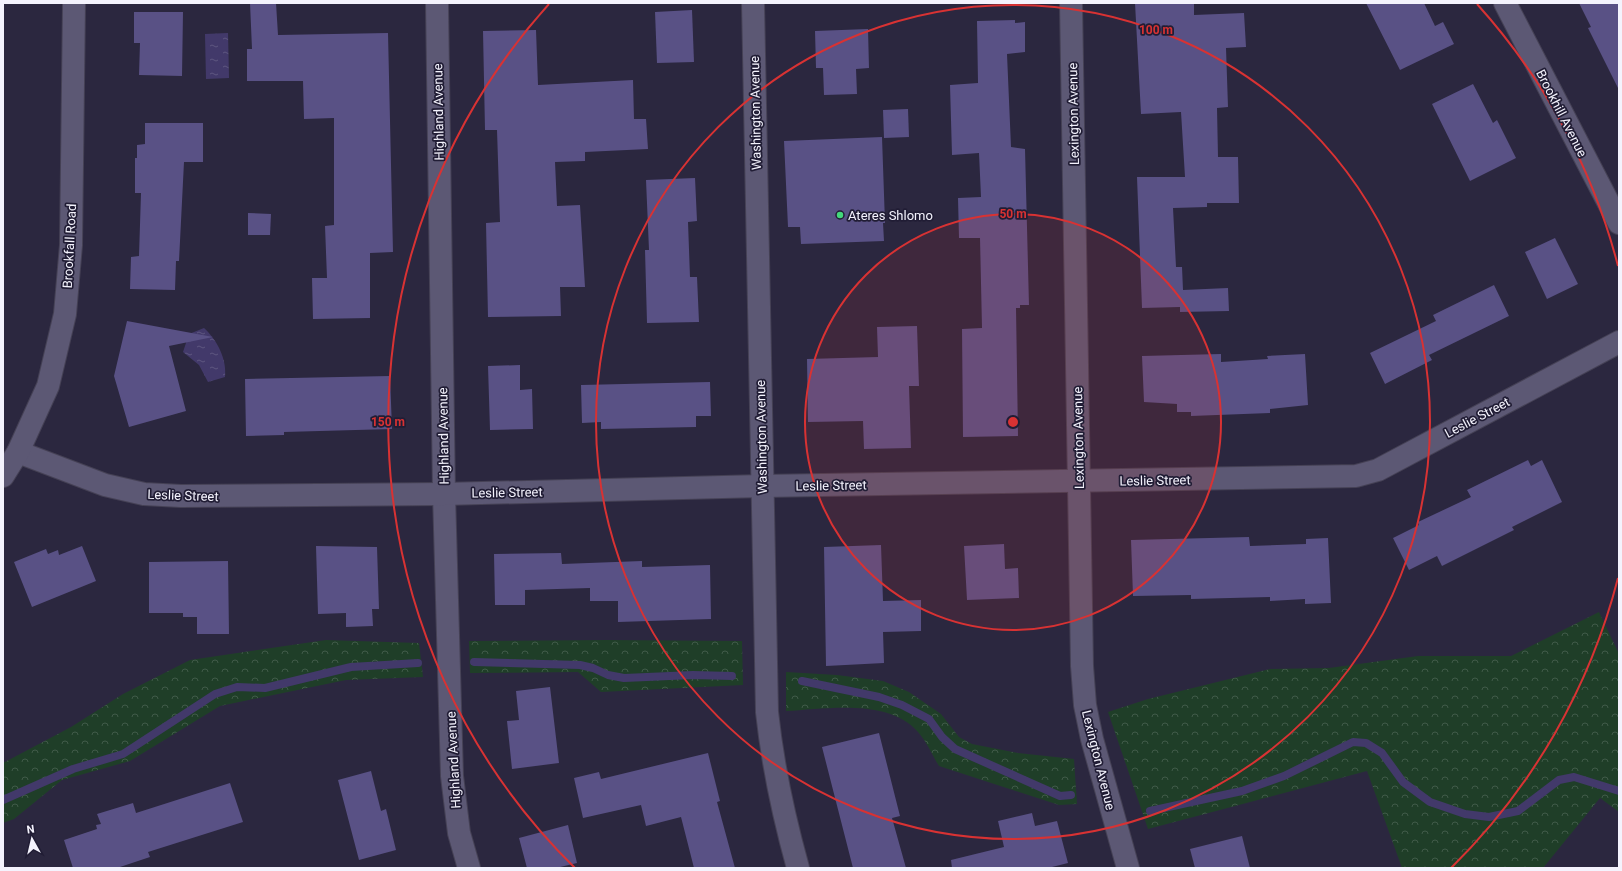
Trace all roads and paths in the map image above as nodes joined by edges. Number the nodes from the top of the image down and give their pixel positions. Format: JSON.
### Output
{"nodes":[{"id":1,"x":74,"y":3,"type":"edge"},
{"id":2,"x":437,"y":3,"type":"edge"},
{"id":3,"x":753,"y":3,"type":"edge"},
{"id":4,"x":1071,"y":3,"type":"edge"},
{"id":5,"x":1505,"y":3,"type":"edge"},
{"id":6,"x":1619,"y":223,"type":"edge"},
{"id":7,"x":1619,"y":342,"type":"edge"},
{"id":8,"x":18,"y":452,"type":"junction"},
{"id":9,"x":3,"y":476,"type":"edge"},
{"id":10,"x":1079,"y":481,"type":"junction"},
{"id":11,"x":762,"y":486,"type":"junction"},
{"id":12,"x":444,"y":494,"type":"junction"},
{"id":13,"x":468,"y":868,"type":"edge"},
{"id":14,"x":798,"y":868,"type":"edge"},
{"id":15,"x":1128,"y":868,"type":"edge"}],
"edges":[{"from":1,"to":8,"type":"street","name":"Brookfall Road"},
{"from":2,"to":12,"type":"street","name":"Highland Avenue"},
{"from":3,"to":11,"type":"street","name":"Washington Avenue"},
{"from":4,"to":10,"type":"street","name":"Lexington Avenue"},
{"from":5,"to":6,"type":"street","name":"Brookhill Avenue"},
{"from":7,"to":10,"type":"street","name":"Leslie Street"},
{"from":8,"to":9,"type":"street","name":"Brookfall Road"},
{"from":8,"to":12,"type":"street","name":"Leslie Street"},
{"from":10,"to":11,"type":"street","name":"Leslie Street"},
{"from":10,"to":15,"type":"street","name":"Lexington Avenue"},
{"from":11,"to":12,"type":"street","name":"Leslie Street"},
{"from":11,"to":14,"type":"street","name":"Washington Avenue"},
{"from":12,"to":13,"type":"street","name":"Highland Avenue"}]}
